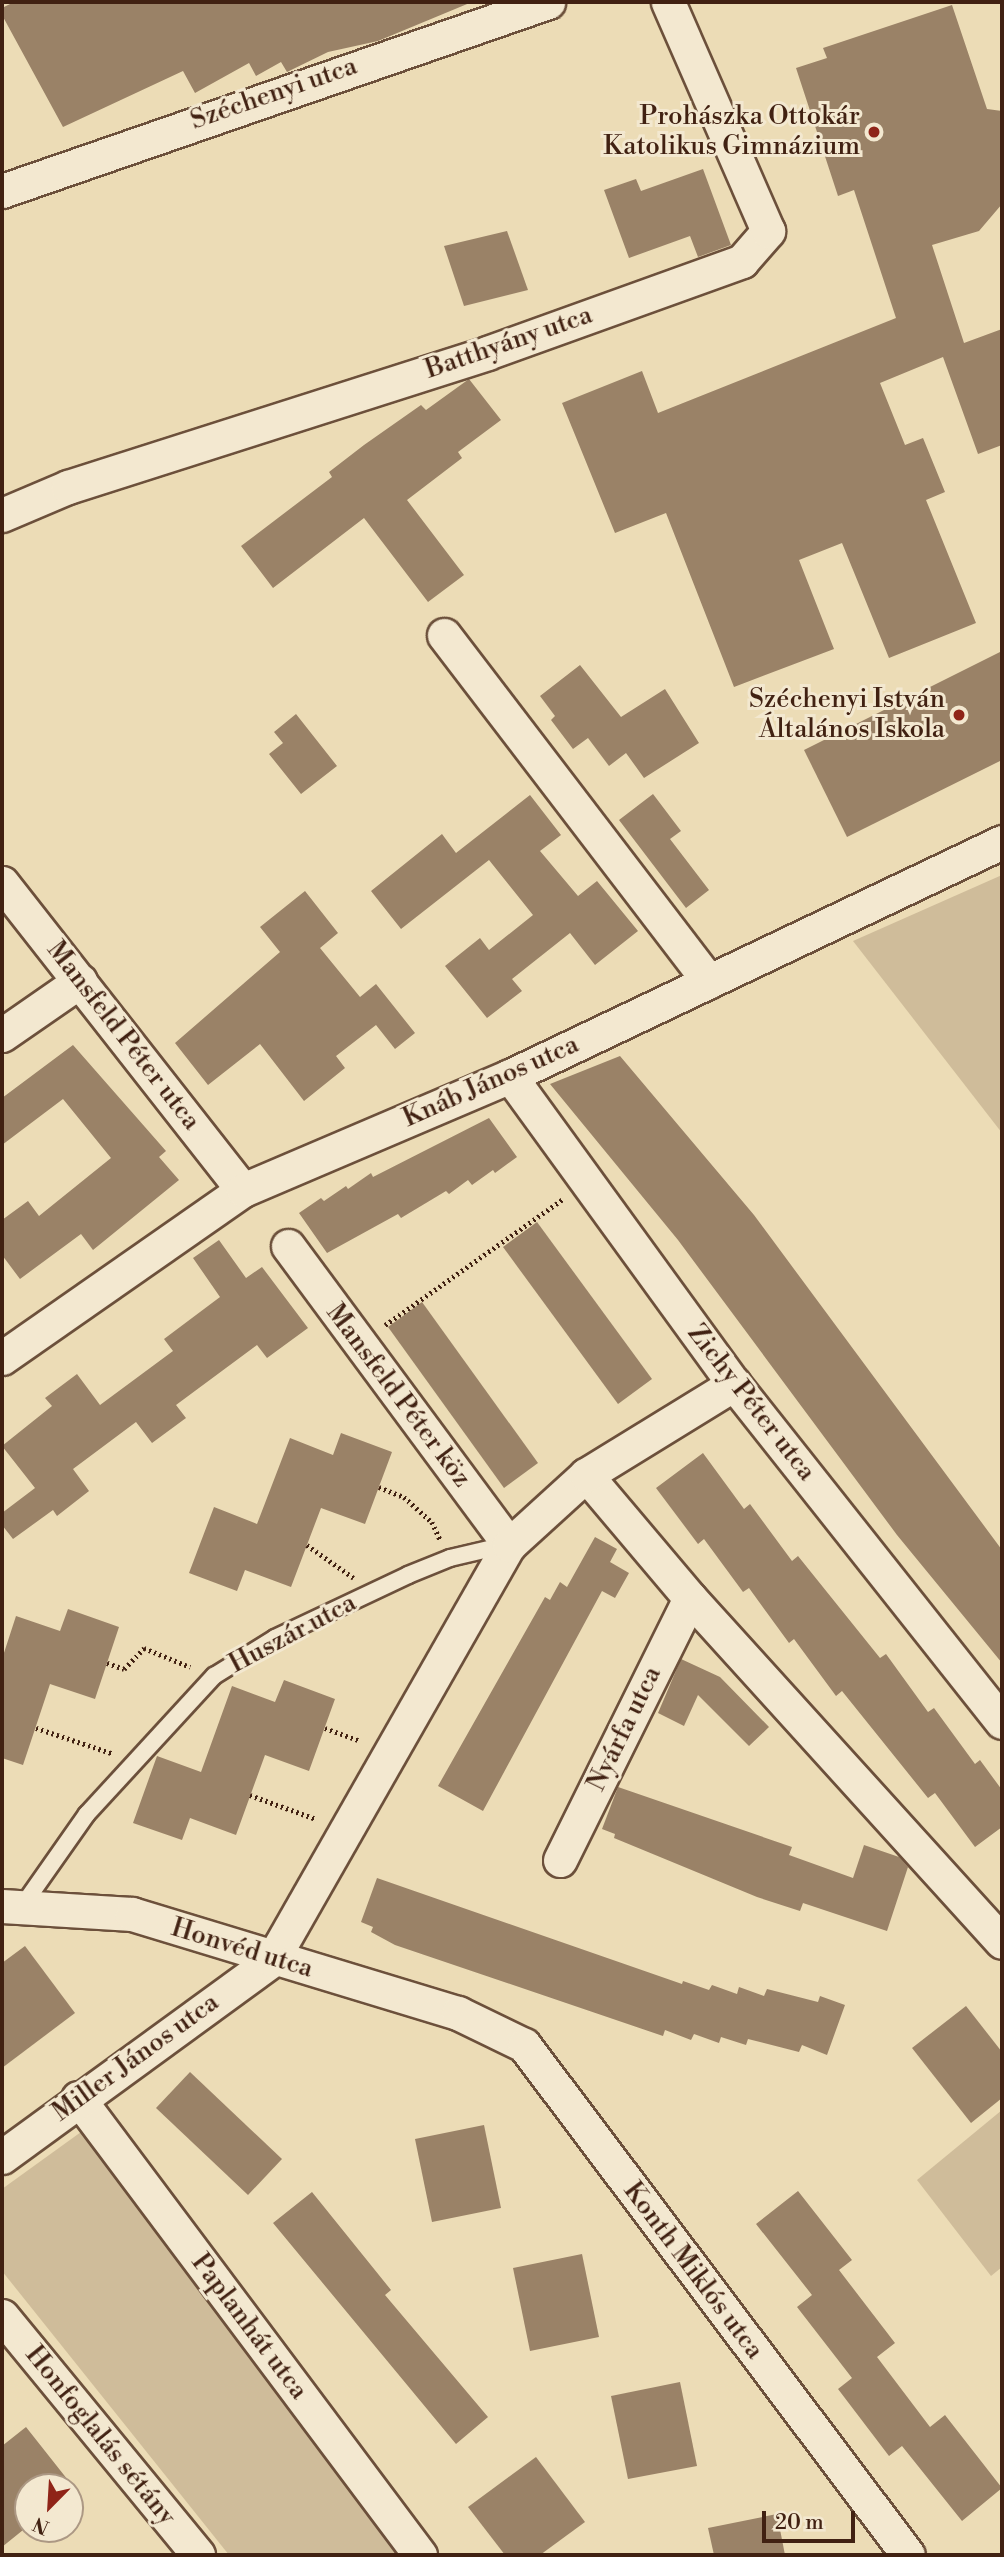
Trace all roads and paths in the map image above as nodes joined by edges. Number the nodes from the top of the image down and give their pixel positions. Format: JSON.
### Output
{"nodes":[{"id":1,"x":548,"y":2,"type":"edge"},
{"id":2,"x":668,"y":2,"type":"edge"},
{"id":3,"x":2,"y":191,"type":"edge"},
{"id":4,"x":2,"y":515,"type":"edge"},
{"id":5,"x":443,"y":635,"type":"dead end"},
{"id":6,"x":1002,"y":842,"type":"edge"},
{"id":7,"x":2,"y":883,"type":"edge"},
{"id":8,"x":80,"y":981,"type":"junction"},
{"id":9,"x":709,"y":981,"type":"junction"},
{"id":10,"x":2,"y":1035,"type":"edge"},
{"id":11,"x":510,"y":1076,"type":"junction"},
{"id":12,"x":587,"y":1182,"type":"junction"},
{"id":13,"x":243,"y":1189,"type":"junction"},
{"id":14,"x":288,"y":1247,"type":"dead end"},
{"id":15,"x":358,"y":1344,"type":"junction"},
{"id":16,"x":2,"y":1358,"type":"edge"},
{"id":17,"x":734,"y":1384,"type":"junction"},
{"id":18,"x":586,"y":1475,"type":"junction"},
{"id":19,"x":379,"y":1487,"type":"dead end"},
{"id":20,"x":307,"y":1545,"type":"dead end"},
{"id":21,"x":509,"y":1545,"type":"junction"},
{"id":22,"x":450,"y":1558,"type":"junction"},
{"id":23,"x":368,"y":1594,"type":"junction"},
{"id":24,"x":690,"y":1598,"type":"junction"},
{"id":25,"x":107,"y":1663,"type":"dead end"},
{"id":26,"x":214,"y":1676,"type":"junction"},
{"id":27,"x":1002,"y":1722,"type":"edge"},
{"id":28,"x":324,"y":1727,"type":"dead end"},
{"id":29,"x":36,"y":1728,"type":"dead end"},
{"id":30,"x":341,"y":1734,"type":"dead end"},
{"id":31,"x":135,"y":1761,"type":"junction"},
{"id":32,"x":250,"y":1796,"type":"dead end"},
{"id":33,"x":282,"y":1807,"type":"dead end"},
{"id":34,"x":87,"y":1815,"type":"joint"},
{"id":35,"x":560,"y":1860,"type":"dead end"},
{"id":36,"x":13,"y":1905,"type":"edge"},
{"id":37,"x":1002,"y":1942,"type":"edge"},
{"id":38,"x":272,"y":1960,"type":"junction"},
{"id":39,"x":458,"y":2012,"type":"joint"},
{"id":40,"x":78,"y":2098,"type":"junction"},
{"id":41,"x":2,"y":2157,"type":"edge"},
{"id":42,"x":2,"y":2316,"type":"edge"},
{"id":43,"x":198,"y":2555,"type":"edge"},
{"id":44,"x":420,"y":2555,"type":"edge"},
{"id":45,"x":908,"y":2555,"type":"edge"}],
"edges":[{"from":1,"to":3,"type":"street","name":"Széchenyi utca"},
{"from":2,"to":4,"type":"street","name":"Batthyány utca"},
{"from":5,"to":9,"type":"street"},
{"from":6,"to":9,"type":"street","name":"Knáb János utca"},
{"from":7,"to":8,"type":"street","name":"Mansfeld Péter utca"},
{"from":8,"to":10,"type":"street"},
{"from":8,"to":13,"type":"street","name":"Mansfeld Péter utca"},
{"from":9,"to":11,"type":"street","name":"Knáb János utca"},
{"from":11,"to":12,"type":"street","name":"Zichy Péter utca"},
{"from":11,"to":13,"type":"street","name":"Knáb János utca"},
{"from":12,"to":15,"type":"path"},
{"from":12,"to":17,"type":"street","name":"Zichy Péter utca"},
{"from":13,"to":16,"type":"street","name":"Knáb János utca"},
{"from":14,"to":15,"type":"street","name":"Mansfeld Péter köz"},
{"from":15,"to":21,"type":"street","name":"Mansfeld Péter köz"},
{"from":17,"to":18,"type":"street","name":"Huszár utca"},
{"from":17,"to":27,"type":"street","name":"Zichy Péter utca"},
{"from":18,"to":21,"type":"street","name":"Huszár utca"},
{"from":18,"to":24,"type":"street"},
{"from":19,"to":22,"type":"path"},
{"from":20,"to":23,"type":"path"},
{"from":21,"to":22,"type":"lane","name":"Huszár utca"},
{"from":21,"to":38,"type":"street","name":"Huszár utca"},
{"from":22,"to":23,"type":"lane","name":"Huszár utca"},
{"from":23,"to":26,"type":"lane","name":"Huszár utca"},
{"from":24,"to":35,"type":"street","name":"Nyárfa utca"},
{"from":24,"to":37,"type":"street"},
{"from":25,"to":26,"type":"path"},
{"from":26,"to":31,"type":"lane","name":"Huszár utca"},
{"from":28,"to":30,"type":"path"},
{"from":29,"to":31,"type":"path"},
{"from":31,"to":34,"type":"lane","name":"Huszár utca"},
{"from":32,"to":33,"type":"path"},
{"from":34,"to":36,"type":"lane","name":"Honvéd utca"},
{"from":36,"to":38,"type":"street","name":"Honvéd utca"},
{"from":38,"to":39,"type":"street","name":"Honvéd utca"},
{"from":38,"to":40,"type":"street","name":"Miller János utca"},
{"from":39,"to":45,"type":"street","name":"Konth Miklós utca"},
{"from":40,"to":41,"type":"street","name":"Miller János utca"},
{"from":40,"to":44,"type":"street","name":"Paplanhát utca"},
{"from":42,"to":43,"type":"street","name":"Honfoglalás sétány"}]}
